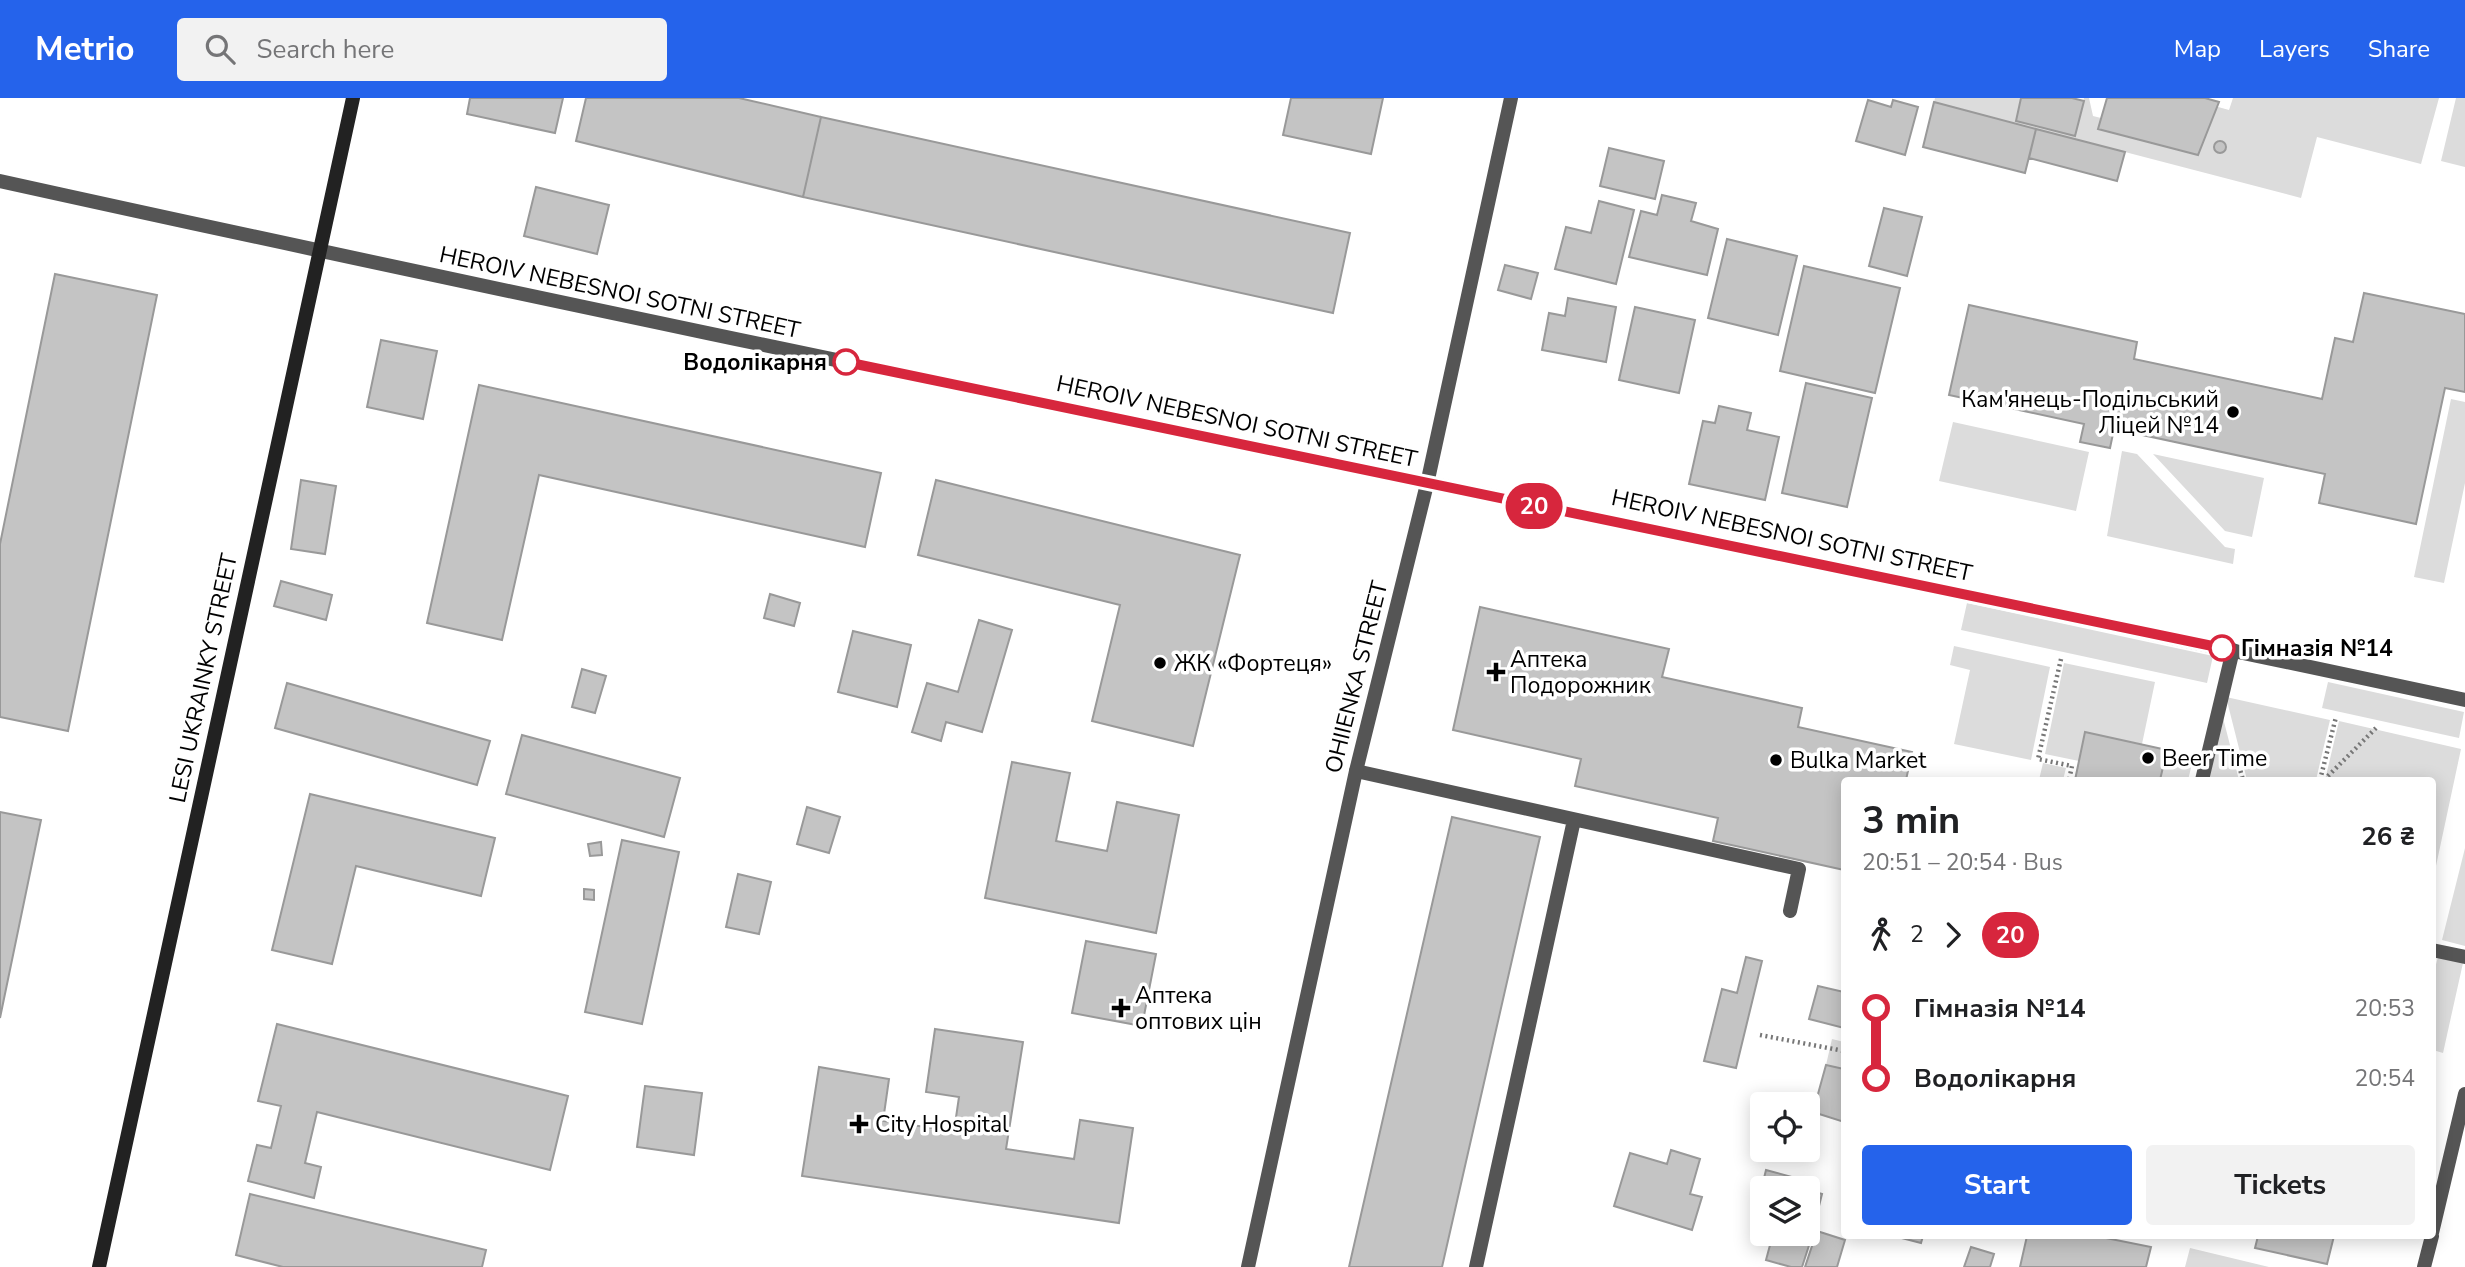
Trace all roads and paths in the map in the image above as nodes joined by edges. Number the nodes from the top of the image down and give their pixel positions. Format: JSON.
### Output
{"nodes":[{"id":1,"x":353,"y":98,"type":"edge"},
{"id":2,"x":1511,"y":98,"type":"edge"},
{"id":3,"x":0,"y":181,"type":"edge"},
{"id":4,"x":318,"y":251,"type":"junction"},
{"id":5,"x":1427,"y":484,"type":"junction"},
{"id":6,"x":2233,"y":650,"type":"junction"},
{"id":7,"x":2061,"y":659,"type":"dead end"},
{"id":8,"x":2465,"y":700,"type":"edge"},
{"id":9,"x":2336,"y":717,"type":"dead end"},
{"id":10,"x":2378,"y":726,"type":"dead end"},
{"id":11,"x":1356,"y":771,"type":"junction"},
{"id":12,"x":2070,"y":777,"type":"edge"},
{"id":13,"x":2203,"y":777,"type":"edge"},
{"id":14,"x":2323,"y":777,"type":"edge"},
{"id":15,"x":2325,"y":777,"type":"edge"},
{"id":16,"x":1574,"y":820,"type":"junction"},
{"id":17,"x":1790,"y":911,"type":"dead end"},
{"id":18,"x":2436,"y":951,"type":"edge"},
{"id":19,"x":2465,"y":957,"type":"edge"},
{"id":20,"x":1760,"y":1035,"type":"dead end"},
{"id":21,"x":1841,"y":1050,"type":"edge"},
{"id":22,"x":2465,"y":1094,"type":"edge"},
{"id":23,"x":2436,"y":1217,"type":"edge"},
{"id":24,"x":2431,"y":1239,"type":"edge"},
{"id":25,"x":99,"y":1267,"type":"edge"},
{"id":26,"x":1248,"y":1267,"type":"edge"},
{"id":27,"x":1476,"y":1267,"type":"edge"},
{"id":28,"x":2424,"y":1267,"type":"edge"}],
"edges":[{"from":1,"to":4,"type":"street","name":"LESI UKRAINKY STREET"},
{"from":2,"to":5,"type":"street","name":"OHIIENKA STREET"},
{"from":3,"to":4,"type":"street","name":"HEROIV NEBESNOI SOTNI STREET"},
{"from":4,"to":5,"type":"street","name":"HEROIV NEBESNOI SOTNI STREET"},
{"from":4,"to":25,"type":"street","name":"LESI UKRAINKY STREET"},
{"from":5,"to":6,"type":"street","name":"HEROIV NEBESNOI SOTNI STREET"},
{"from":5,"to":11,"type":"street","name":"OHIIENKA STREET"},
{"from":6,"to":8,"type":"street","name":"HEROIV NEBESNOI SOTNI STREET"},
{"from":6,"to":13,"type":"street"},
{"from":7,"to":12,"type":"path"},
{"from":9,"to":14,"type":"path"},
{"from":10,"to":15,"type":"path"},
{"from":11,"to":16,"type":"street"},
{"from":11,"to":26,"type":"street","name":"OHIIENKA STREET"},
{"from":16,"to":17,"type":"street"},
{"from":16,"to":27,"type":"street"},
{"from":18,"to":19,"type":"street"},
{"from":20,"to":21,"type":"path"},
{"from":22,"to":23,"type":"street"},
{"from":24,"to":28,"type":"street"}]}
